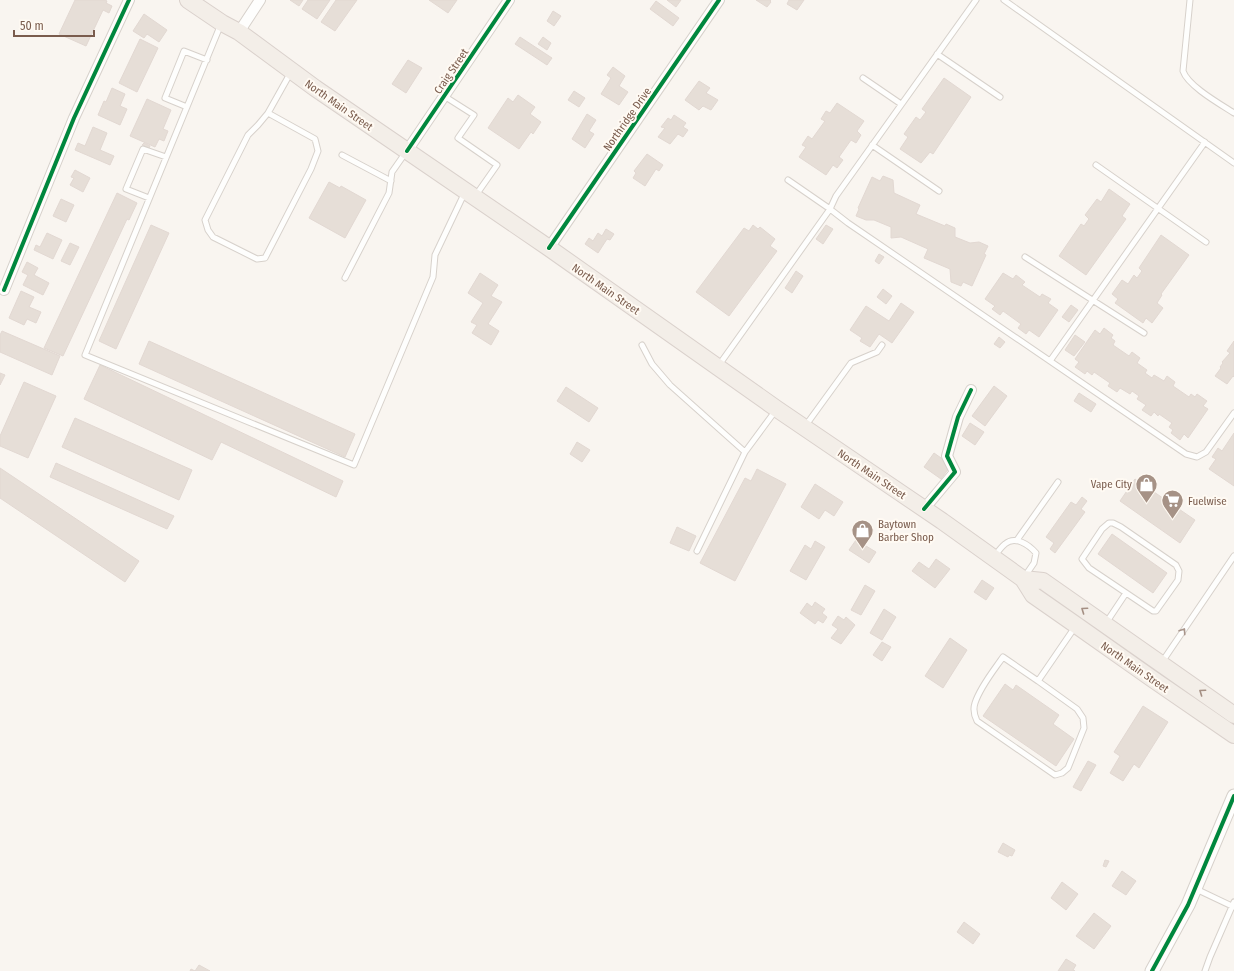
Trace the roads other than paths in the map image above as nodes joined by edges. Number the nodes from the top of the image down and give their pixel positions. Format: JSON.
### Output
{"nodes":[{"id":1,"x":129,"y":0,"type":"edge"},
{"id":2,"x":188,"y":0,"type":"edge"},
{"id":3,"x":260,"y":0,"type":"edge"},
{"id":4,"x":509,"y":0,"type":"edge"},
{"id":5,"x":719,"y":0,"type":"edge"},
{"id":6,"x":976,"y":0,"type":"edge"},
{"id":7,"x":1004,"y":0,"type":"edge"},
{"id":8,"x":1190,"y":0,"type":"edge"},
{"id":9,"x":222,"y":23,"type":"junction"},
{"id":10,"x":239,"y":32,"type":"junction"},
{"id":11,"x":936,"y":54,"type":"junction"},
{"id":12,"x":207,"y":60,"type":"junction"},
{"id":13,"x":292,"y":72,"type":"junction"},
{"id":14,"x":863,"y":78,"type":"dead end"},
{"id":15,"x":444,"y":96,"type":"junction"},
{"id":16,"x":1000,"y":97,"type":"dead end"},
{"id":17,"x":901,"y":104,"type":"junction"},
{"id":18,"x":187,"y":107,"type":"junction"},
{"id":19,"x":268,"y":113,"type":"junction"},
{"id":20,"x":1234,"y":113,"type":"edge"},
{"id":21,"x":1205,"y":142,"type":"junction"},
{"id":22,"x":872,"y":146,"type":"junction"},
{"id":23,"x":407,"y":151,"type":"junction"},
{"id":24,"x":342,"y":155,"type":"dead end"},
{"id":25,"x":166,"y":157,"type":"junction"},
{"id":26,"x":1234,"y":163,"type":"edge"},
{"id":27,"x":1096,"y":165,"type":"dead end"},
{"id":28,"x":788,"y":180,"type":"dead end"},
{"id":29,"x":391,"y":181,"type":"junction"},
{"id":30,"x":939,"y":191,"type":"dead end"},
{"id":31,"x":470,"y":194,"type":"junction"},
{"id":32,"x":149,"y":198,"type":"junction"},
{"id":33,"x":1158,"y":209,"type":"junction"},
{"id":34,"x":830,"y":210,"type":"junction"},
{"id":35,"x":1206,"y":242,"type":"dead end"},
{"id":36,"x":549,"y":248,"type":"junction"},
{"id":37,"x":1025,"y":257,"type":"dead end"},
{"id":38,"x":345,"y":278,"type":"dead end"},
{"id":39,"x":4,"y":290,"type":"dead end"},
{"id":40,"x":1092,"y":301,"type":"junction"},
{"id":41,"x":1144,"y":333,"type":"dead end"},
{"id":42,"x":642,"y":345,"type":"dead end"},
{"id":43,"x":882,"y":345,"type":"dead end"},
{"id":44,"x":1050,"y":361,"type":"junction"},
{"id":45,"x":718,"y":368,"type":"junction"},
{"id":46,"x":971,"y":390,"type":"dead end"},
{"id":47,"x":777,"y":410,"type":"junction"},
{"id":48,"x":1234,"y":413,"type":"edge"},
{"id":49,"x":804,"y":428,"type":"junction"},
{"id":50,"x":745,"y":452,"type":"junction"},
{"id":51,"x":1058,"y":482,"type":"dead end"},
{"id":52,"x":924,"y":509,"type":"junction"},
{"id":53,"x":1017,"y":540,"type":"junction"},
{"id":54,"x":697,"y":551,"type":"dead end"},
{"id":55,"x":1234,"y":556,"type":"edge"},
{"id":56,"x":993,"y":557,"type":"junction"},
{"id":57,"x":1024,"y":578,"type":"junction"},
{"id":58,"x":1126,"y":593,"type":"junction"},
{"id":59,"x":1076,"y":624,"type":"junction"},
{"id":60,"x":1105,"y":624,"type":"junction"},
{"id":61,"x":1161,"y":663,"type":"junction"},
{"id":62,"x":1038,"y":681,"type":"junction"},
{"id":63,"x":1234,"y":715,"type":"edge"},
{"id":64,"x":1234,"y":735,"type":"edge"},
{"id":65,"x":1234,"y":796,"type":"edge"},
{"id":66,"x":1195,"y":889,"type":"junction"},
{"id":67,"x":1233,"y":905,"type":"edge"},
{"id":68,"x":1152,"y":971,"type":"edge"},
{"id":69,"x":1206,"y":971,"type":"edge"}],
"edges":[{"from":1,"to":39,"type":"street"},
{"from":2,"to":9,"type":"main road","name":"North Main Street"},
{"from":3,"to":10,"type":"street"},
{"from":4,"to":15,"type":"street","name":"Craig Street"},
{"from":5,"to":36,"type":"street","name":"Northridge Drive"},
{"from":6,"to":11,"type":"lane"},
{"from":7,"to":21,"type":"lane"},
{"from":8,"to":20,"type":"lane"},
{"from":9,"to":10,"type":"main road","name":"North Main Street"},
{"from":9,"to":12,"type":"lane"},
{"from":10,"to":13,"type":"main road","name":"North Main Street"},
{"from":11,"to":16,"type":"lane"},
{"from":11,"to":17,"type":"lane"},
{"from":12,"to":18,"type":"lane"},
{"from":12,"to":18,"type":"lane"},
{"from":13,"to":19,"type":"lane"},
{"from":13,"to":23,"type":"main road","name":"North Main Street"},
{"from":14,"to":17,"type":"lane"},
{"from":15,"to":23,"type":"street","name":"Craig Street"},
{"from":15,"to":31,"type":"lane"},
{"from":17,"to":22,"type":"lane"},
{"from":18,"to":25,"type":"lane"},
{"from":19,"to":19,"type":"lane"},
{"from":21,"to":26,"type":"lane"},
{"from":21,"to":33,"type":"lane"},
{"from":22,"to":30,"type":"lane"},
{"from":22,"to":34,"type":"lane"},
{"from":23,"to":29,"type":"lane"},
{"from":23,"to":31,"type":"main road","name":"North Main Street"},
{"from":24,"to":29,"type":"lane"},
{"from":25,"to":32,"type":"lane"},
{"from":25,"to":32,"type":"lane"},
{"from":27,"to":33,"type":"lane"},
{"from":28,"to":34,"type":"lane"},
{"from":29,"to":38,"type":"lane"},
{"from":31,"to":32,"type":"lane"},
{"from":31,"to":36,"type":"main road","name":"North Main Street"},
{"from":33,"to":35,"type":"lane"},
{"from":33,"to":40,"type":"lane"},
{"from":34,"to":44,"type":"lane"},
{"from":34,"to":45,"type":"lane"},
{"from":36,"to":45,"type":"main road","name":"North Main Street"},
{"from":37,"to":40,"type":"lane"},
{"from":40,"to":41,"type":"lane"},
{"from":40,"to":44,"type":"lane"},
{"from":42,"to":50,"type":"lane"},
{"from":43,"to":49,"type":"lane"},
{"from":44,"to":48,"type":"lane"},
{"from":45,"to":47,"type":"main road","name":"North Main Street"},
{"from":46,"to":52,"type":"street"},
{"from":47,"to":49,"type":"main road","name":"North Main Street"},
{"from":47,"to":50,"type":"lane"},
{"from":49,"to":52,"type":"main road","name":"North Main Street"},
{"from":50,"to":54,"type":"lane"},
{"from":51,"to":53,"type":"lane"},
{"from":52,"to":56,"type":"main road","name":"North Main Street"},
{"from":53,"to":56,"type":"lane"},
{"from":53,"to":57,"type":"lane"},
{"from":61,"to":55,"type":"lane","one_way":true},
{"from":56,"to":57,"type":"main road","name":"North Main Street"},
{"from":57,"to":59,"type":"main road","name":"North Main Street"},
{"from":60,"to":57,"type":"main road","name":"North Main Street","one_way":true},
{"from":58,"to":58,"type":"lane"},
{"from":58,"to":60,"type":"lane"},
{"from":59,"to":62,"type":"lane"},
{"from":59,"to":64,"type":"main road","name":"North Main Street"},
{"from":60,"to":61,"type":"main road","name":"North Main Street"},
{"from":63,"to":61,"type":"main road","name":"North Main Street","one_way":true},
{"from":62,"to":62,"type":"lane"},
{"from":65,"to":66,"type":"street"},
{"from":66,"to":67,"type":"lane"},
{"from":66,"to":68,"type":"street"},
{"from":67,"to":69,"type":"lane"}]}
